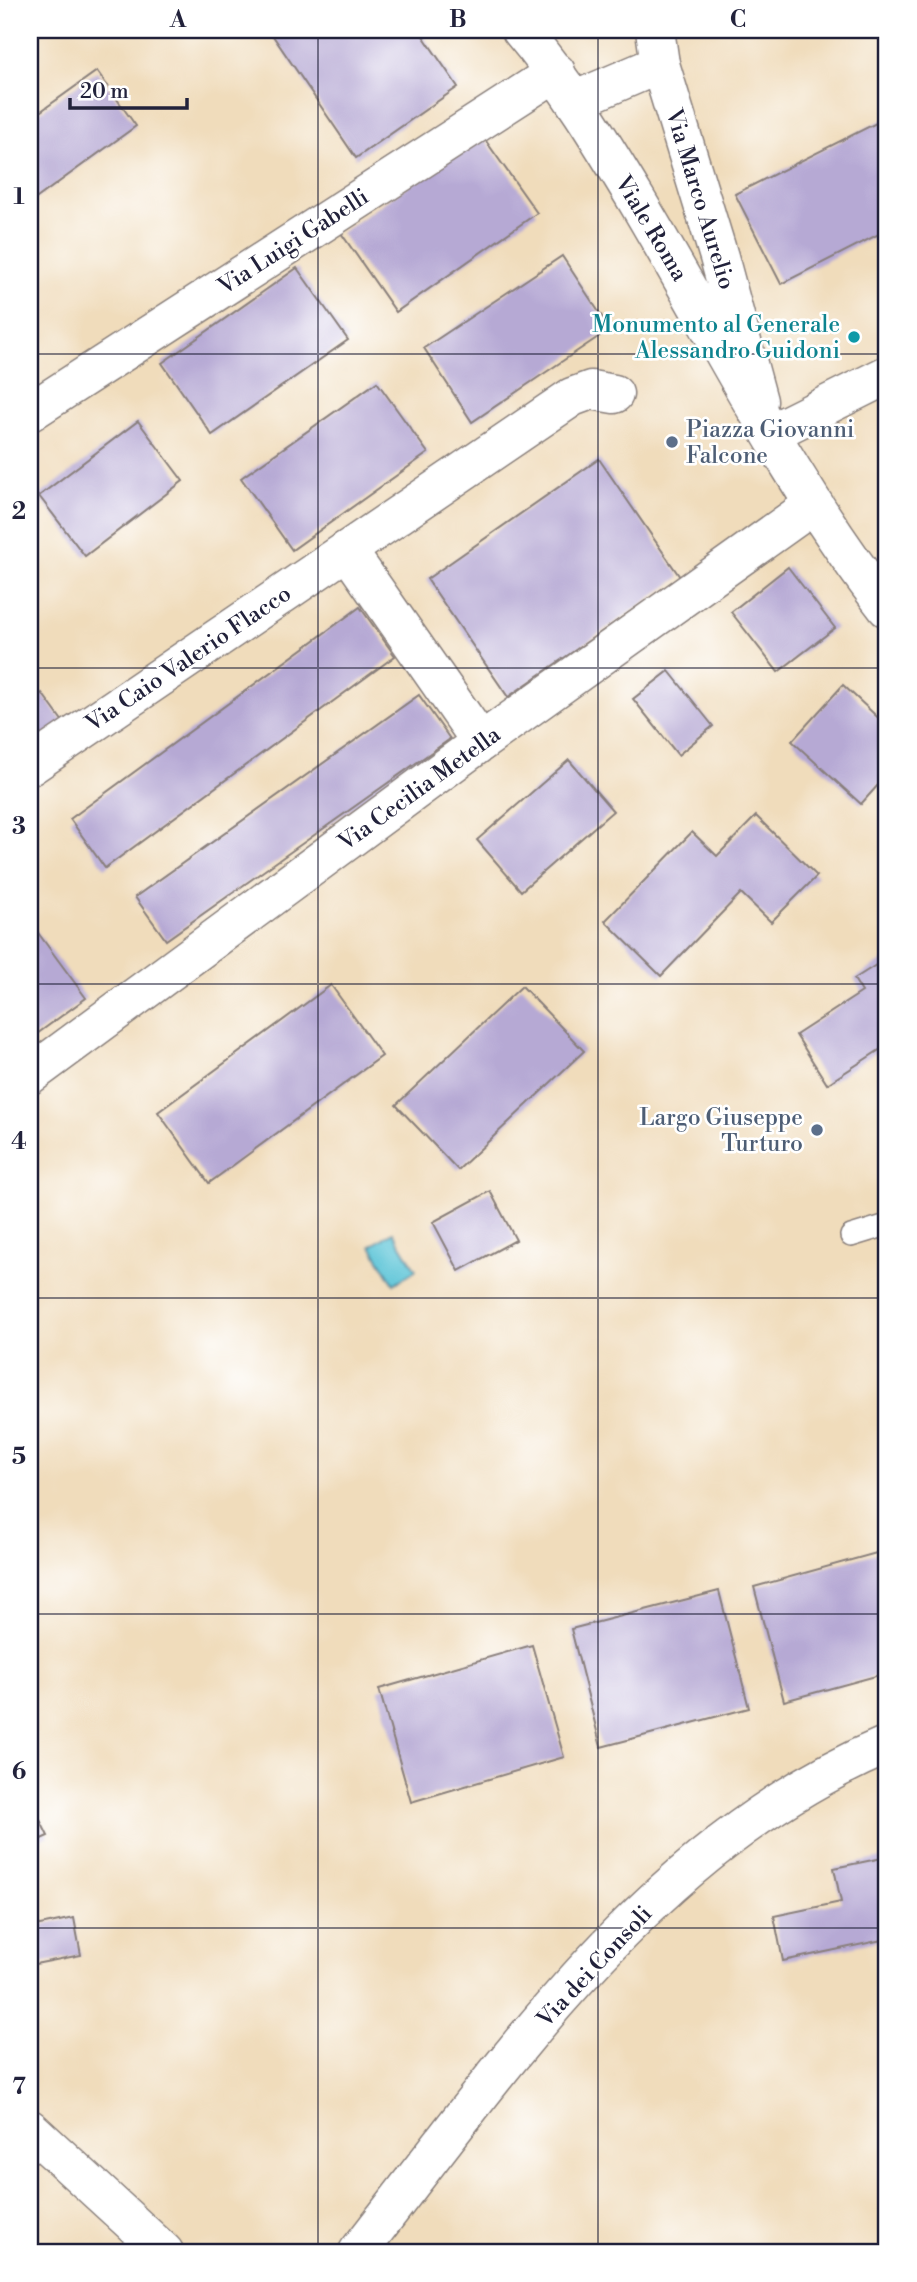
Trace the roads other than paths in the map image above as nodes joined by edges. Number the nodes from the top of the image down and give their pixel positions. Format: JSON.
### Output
{"nodes":[{"id":1,"x":521,"y":30,"type":"edge"},
{"id":2,"x":657,"y":47,"type":"edge"},
{"id":3,"x":566,"y":86,"type":"junction"},
{"id":4,"x":887,"y":375,"type":"edge"},
{"id":5,"x":614,"y":394,"type":"dead end"},
{"id":6,"x":30,"y":412,"type":"edge"},
{"id":7,"x":767,"y":425,"type":"junction"},
{"id":8,"x":813,"y":505,"type":"junction"},
{"id":9,"x":347,"y":550,"type":"junction"},
{"id":10,"x":887,"y":608,"type":"edge"},
{"id":11,"x":481,"y":742,"type":"junction"},
{"id":12,"x":30,"y":766,"type":"edge"},
{"id":13,"x":30,"y":1075,"type":"edge"},
{"id":14,"x":887,"y":1225,"type":"edge"},
{"id":15,"x":850,"y":1236,"type":"dead end"},
{"id":16,"x":887,"y":1745,"type":"edge"},
{"id":17,"x":30,"y":2129,"type":"edge"},
{"id":18,"x":164,"y":2252,"type":"edge"},
{"id":19,"x":358,"y":2252,"type":"edge"}],
"edges":[{"from":1,"to":3,"type":"street","name":"Viale Roma"},
{"from":2,"to":3,"type":"street","name":"Via Marco Aurelio"},
{"from":2,"to":7,"type":"street","name":"Via Marco Aurelio"},
{"from":3,"to":6,"type":"street","name":"Via Luigi Gabelli"},
{"from":3,"to":7,"type":"street","name":"Viale Roma"},
{"from":4,"to":7,"type":"street"},
{"from":5,"to":9,"type":"street","name":"Via Caio Valerio Flacco"},
{"from":7,"to":8,"type":"street","name":"Viale Roma"},
{"from":8,"to":10,"type":"street","name":"Viale Roma"},
{"from":8,"to":11,"type":"street","name":"Via Cecilia Metella"},
{"from":9,"to":11,"type":"street"},
{"from":9,"to":12,"type":"street","name":"Via Caio Valerio Flacco"},
{"from":11,"to":13,"type":"street","name":"Via Cecilia Metella"},
{"from":14,"to":15,"type":"lane"},
{"from":16,"to":19,"type":"street","name":"Via dei Consoli"},
{"from":17,"to":18,"type":"street"}]}
